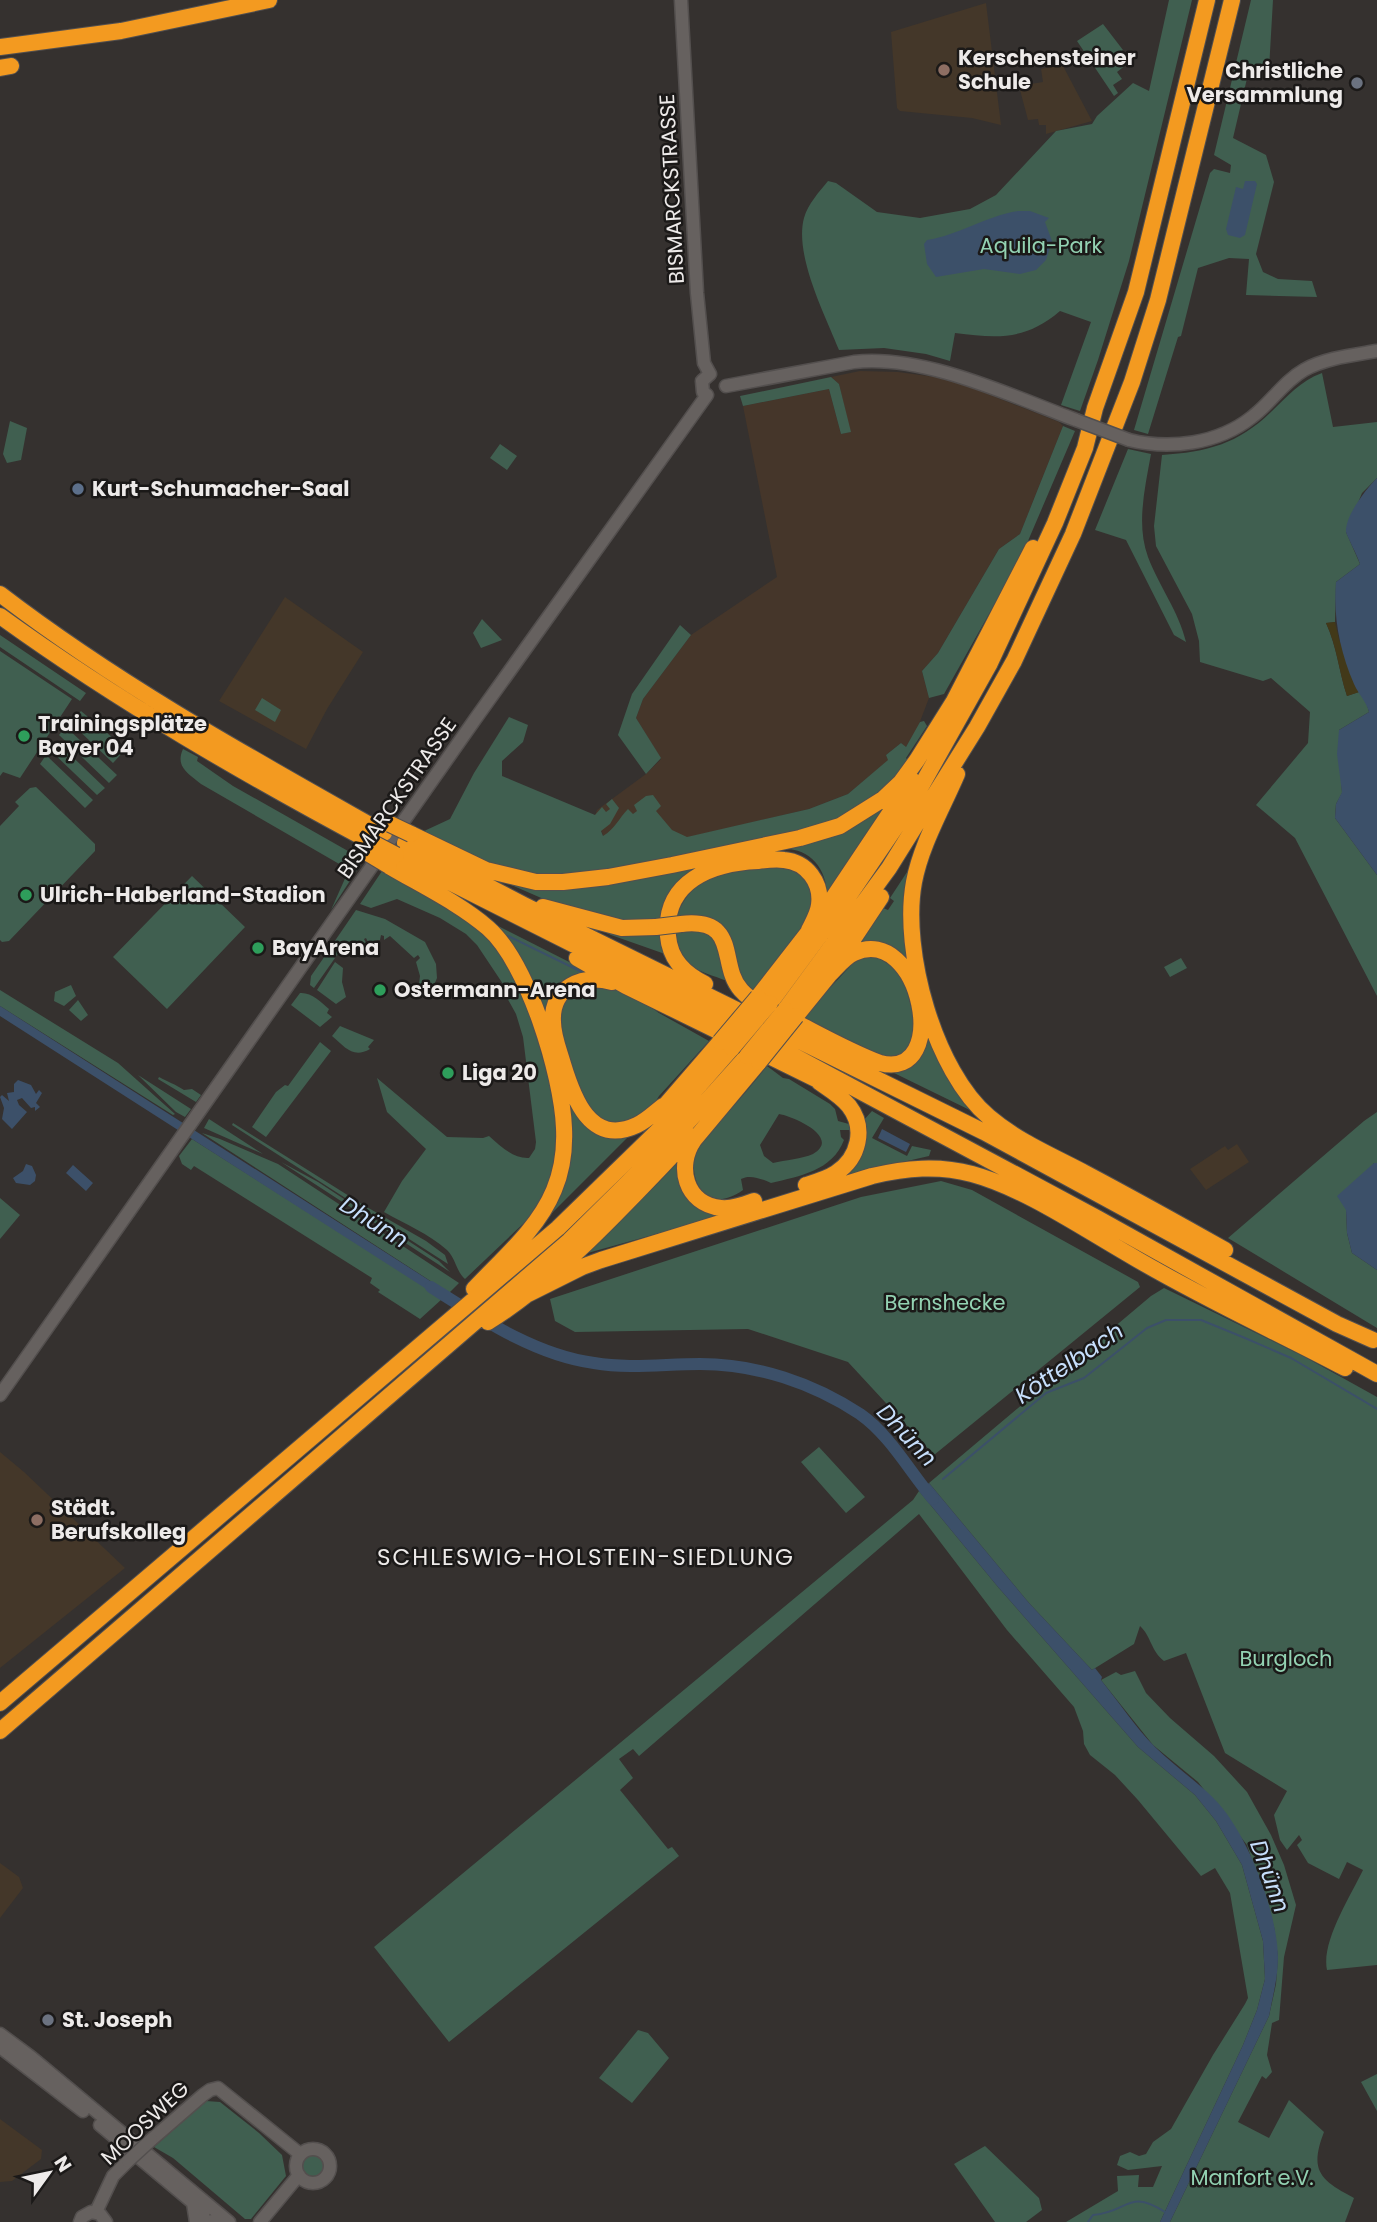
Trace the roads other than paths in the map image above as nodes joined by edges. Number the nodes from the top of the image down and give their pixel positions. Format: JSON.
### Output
{"nodes":[{"id":1,"x":214,"y":0,"type":"edge"},
{"id":2,"x":270,"y":0,"type":"edge"},
{"id":3,"x":681,"y":0,"type":"edge"},
{"id":4,"x":1207,"y":0,"type":"edge"},
{"id":5,"x":1232,"y":0,"type":"edge"},
{"id":6,"x":120,"y":25,"type":"junction"},
{"id":7,"x":0,"y":36,"type":"edge"},
{"id":8,"x":0,"y":47,"type":"edge"},
{"id":9,"x":1377,"y":351,"type":"edge"},
{"id":10,"x":710,"y":374,"type":"junction"},
{"id":11,"x":726,"y":386,"type":"junction"},
{"id":12,"x":707,"y":396,"type":"junction"},
{"id":13,"x":0,"y":594,"type":"edge"},
{"id":14,"x":0,"y":616,"type":"edge"},
{"id":15,"x":960,"y":704,"type":"junction"},
{"id":16,"x":934,"y":748,"type":"junction"},
{"id":17,"x":952,"y":775,"type":"junction"},
{"id":18,"x":380,"y":839,"type":"junction"},
{"id":19,"x":400,"y":850,"type":"junction"},
{"id":20,"x":471,"y":894,"type":"junction"},
{"id":21,"x":524,"y":905,"type":"junction"},
{"id":22,"x":809,"y":930,"type":"junction"},
{"id":23,"x":830,"y":974,"type":"junction"},
{"id":24,"x":626,"y":986,"type":"junction"},
{"id":25,"x":777,"y":1007,"type":"junction"},
{"id":26,"x":726,"y":1045,"type":"junction"},
{"id":27,"x":753,"y":1059,"type":"junction"},
{"id":28,"x":817,"y":1081,"type":"junction"},
{"id":29,"x":663,"y":1106,"type":"junction"},
{"id":30,"x":712,"y":1115,"type":"junction"},
{"id":31,"x":1012,"y":1134,"type":"junction"},
{"id":32,"x":955,"y":1142,"type":"junction"},
{"id":33,"x":626,"y":1163,"type":"junction"},
{"id":34,"x":491,"y":1279,"type":"junction"},
{"id":35,"x":521,"y":1295,"type":"junction"},
{"id":36,"x":1375,"y":1341,"type":"edge"},
{"id":37,"x":1377,"y":1374,"type":"edge"},
{"id":38,"x":1377,"y":1385,"type":"edge"},
{"id":39,"x":0,"y":1395,"type":"edge"},
{"id":40,"x":0,"y":1703,"type":"edge"},
{"id":41,"x":0,"y":1731,"type":"edge"},
{"id":42,"x":0,"y":2034,"type":"edge"},
{"id":43,"x":0,"y":2047,"type":"edge"},
{"id":44,"x":300,"y":2154,"type":"junction"},
{"id":45,"x":302,"y":2178,"type":"junction"},
{"id":46,"x":193,"y":2203,"type":"junction"},
{"id":47,"x":96,"y":2212,"type":"junction"},
{"id":48,"x":80,"y":2222,"type":"edge"},
{"id":49,"x":106,"y":2222,"type":"edge"},
{"id":50,"x":198,"y":2222,"type":"edge"},
{"id":51,"x":215,"y":2222,"type":"edge"},
{"id":52,"x":229,"y":2222,"type":"edge"},
{"id":53,"x":260,"y":2222,"type":"edge"},
{"id":54,"x":270,"y":2222,"type":"edge"}],
"edges":[{"from":1,"to":6,"type":"highway"},
{"from":2,"to":6,"type":"highway"},
{"from":3,"to":10,"type":"main road","name":"BISMARCKSTRASSE"},
{"from":4,"to":15,"type":"highway"},
{"from":5,"to":17,"type":"highway"},
{"from":6,"to":7,"type":"highway"},
{"from":6,"to":8,"type":"highway"},
{"from":9,"to":11,"type":"main road","bridge":true},
{"from":10,"to":11,"type":"main road"},
{"from":10,"to":12,"type":"main road"},
{"from":11,"to":12,"type":"main road"},
{"from":12,"to":39,"type":"main road","name":"BISMARCKSTRASSE"},
{"from":13,"to":18,"type":"highway"},
{"from":14,"to":18,"type":"highway"},
{"from":15,"to":16,"type":"highway"},
{"from":15,"to":16,"type":"highway"},
{"from":16,"to":19,"type":"highway"},
{"from":16,"to":22,"type":"highway"},
{"from":16,"to":25,"type":"highway"},
{"from":17,"to":23,"type":"highway"},
{"from":17,"to":25,"type":"highway"},
{"from":17,"to":31,"type":"highway"},
{"from":18,"to":19,"type":"highway"},
{"from":18,"to":19,"type":"highway","bridge":true},
{"from":19,"to":20,"type":"highway"},
{"from":19,"to":21,"type":"highway"},
{"from":19,"to":34,"type":"highway"},
{"from":20,"to":24,"type":"highway"},
{"from":20,"to":32,"type":"highway"},
{"from":21,"to":23,"type":"highway","bridge":true},
{"from":21,"to":36,"type":"highway"},
{"from":22,"to":25,"type":"highway"},
{"from":22,"to":31,"type":"highway"},
{"from":23,"to":25,"type":"highway"},
{"from":24,"to":28,"type":"highway"},
{"from":24,"to":29,"type":"highway"},
{"from":25,"to":26,"type":"highway","bridge":true},
{"from":25,"to":27,"type":"highway","bridge":true},
{"from":26,"to":29,"type":"highway"},
{"from":26,"to":33,"type":"highway"},
{"from":27,"to":30,"type":"highway"},
{"from":27,"to":35,"type":"highway"},
{"from":28,"to":30,"type":"highway"},
{"from":28,"to":32,"type":"highway"},
{"from":29,"to":33,"type":"highway"},
{"from":30,"to":35,"type":"highway"},
{"from":31,"to":36,"type":"highway"},
{"from":32,"to":37,"type":"highway"},
{"from":33,"to":34,"type":"highway"},
{"from":34,"to":40,"type":"highway"},
{"from":35,"to":38,"type":"highway"},
{"from":35,"to":41,"type":"highway"},
{"from":42,"to":52,"type":"main road"},
{"from":43,"to":46,"type":"main road"},
{"from":44,"to":45,"type":"main road"},
{"from":44,"to":45,"type":"main road"},
{"from":44,"to":47,"type":"main road","name":"MOOSWEG","bridge":true},
{"from":45,"to":53,"type":"main road"},
{"from":45,"to":54,"type":"main road"},
{"from":46,"to":50,"type":"main road"},
{"from":46,"to":51,"type":"main road"},
{"from":47,"to":48,"type":"main road"},
{"from":47,"to":49,"type":"main road"},
{"from":50,"to":51,"type":"main road"}]}
